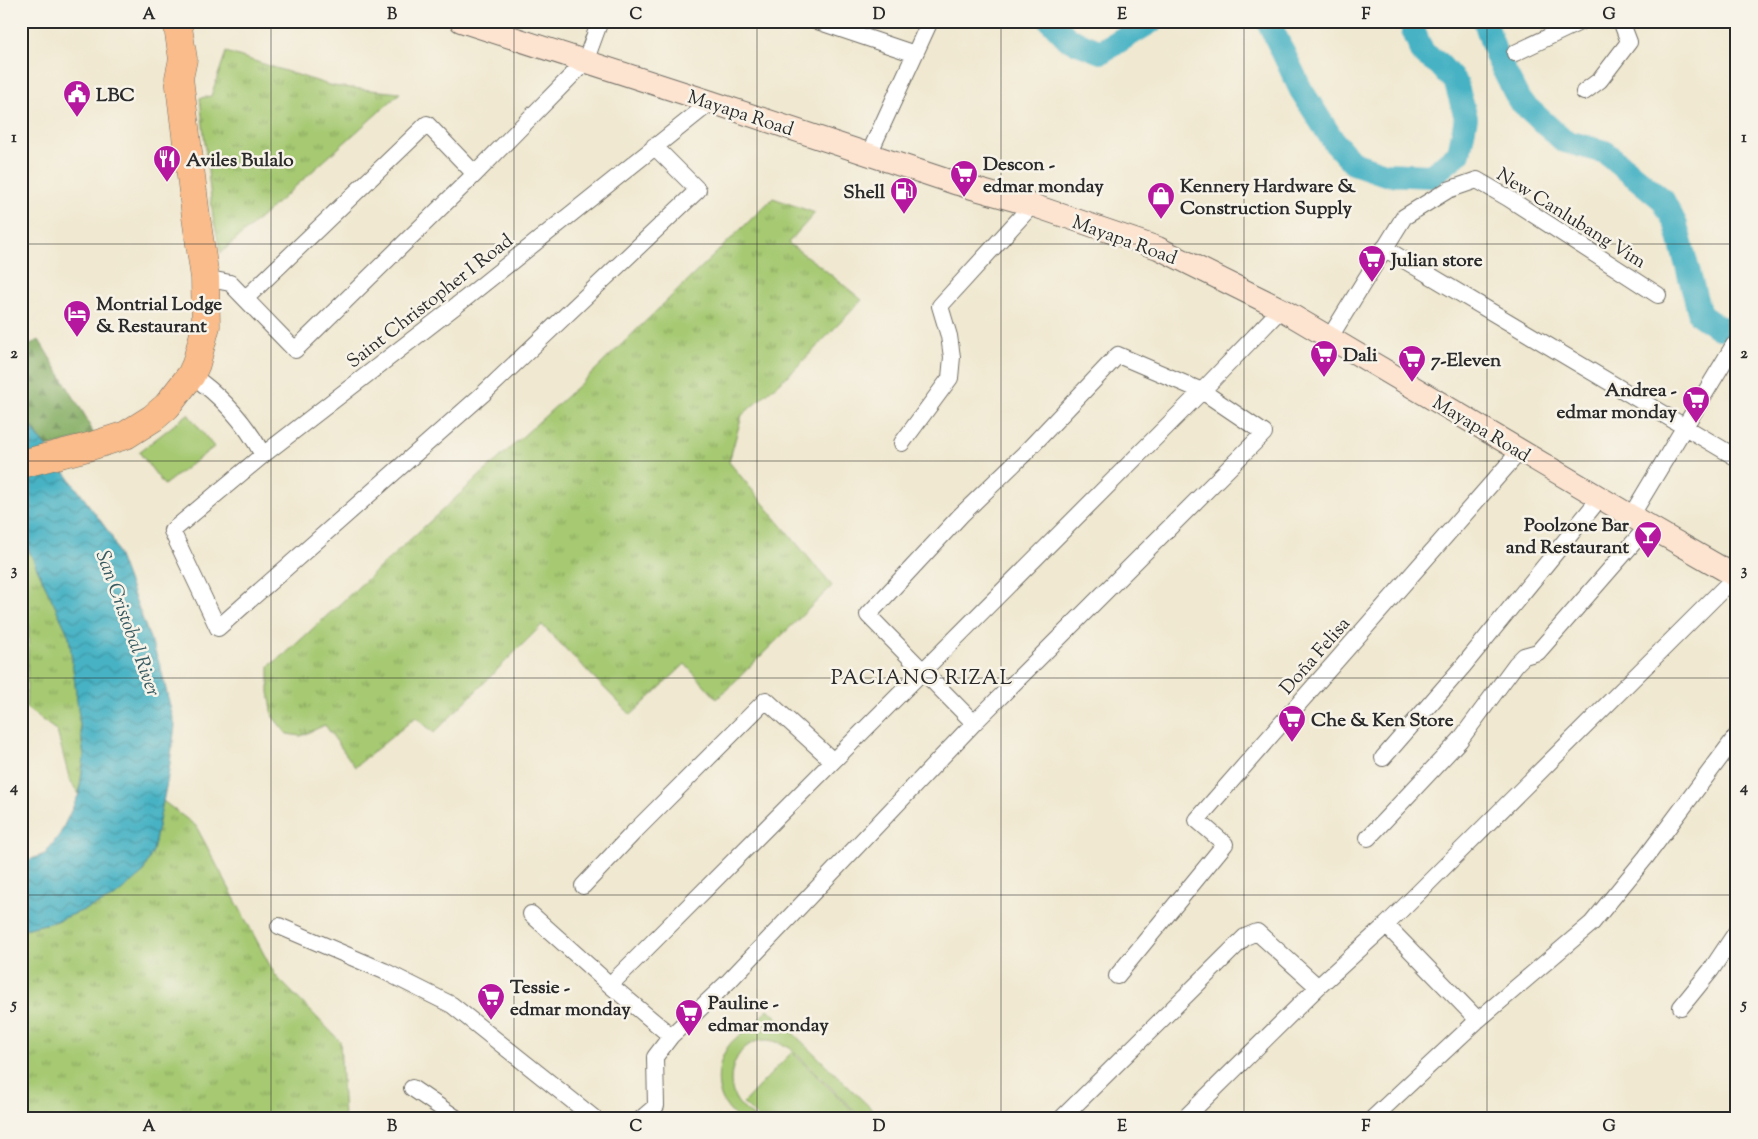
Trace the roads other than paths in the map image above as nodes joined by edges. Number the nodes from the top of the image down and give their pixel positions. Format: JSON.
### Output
{"nodes":[{"id":1,"x":159,"y":21,"type":"edge"},
{"id":2,"x":177,"y":21,"type":"edge"},
{"id":3,"x":461,"y":21,"type":"edge"},
{"id":4,"x":600,"y":21,"type":"edge"},
{"id":5,"x":817,"y":21,"type":"edge"},
{"id":6,"x":930,"y":21,"type":"edge"},
{"id":7,"x":1582,"y":21,"type":"edge"},
{"id":8,"x":1621,"y":21,"type":"edge"},
{"id":9,"x":1515,"y":53,"type":"dead end"},
{"id":10,"x":915,"y":54,"type":"junction"},
{"id":11,"x":585,"y":62,"type":"junction"},
{"id":12,"x":179,"y":78,"type":"junction"},
{"id":13,"x":1584,"y":92,"type":"dead end"},
{"id":14,"x":711,"y":102,"type":"junction"},
{"id":15,"x":654,"y":146,"type":"junction"},
{"id":16,"x":869,"y":154,"type":"junction"},
{"id":17,"x":475,"y":174,"type":"junction"},
{"id":18,"x":1032,"y":206,"type":"junction"},
{"id":19,"x":1384,"y":248,"type":"junction"},
{"id":20,"x":205,"y":278,"type":"junction"},
{"id":21,"x":1658,"y":294,"type":"dead end"},
{"id":22,"x":246,"y":298,"type":"junction"},
{"id":23,"x":1281,"y":309,"type":"junction"},
{"id":24,"x":1330,"y":338,"type":"junction"},
{"id":25,"x":1737,"y":347,"type":"edge"},
{"id":26,"x":191,"y":375,"type":"junction"},
{"id":27,"x":1202,"y":391,"type":"junction"},
{"id":28,"x":1685,"y":427,"type":"junction"},
{"id":29,"x":902,"y":443,"type":"dead end"},
{"id":30,"x":1520,"y":450,"type":"junction"},
{"id":31,"x":263,"y":454,"type":"junction"},
{"id":32,"x":1737,"y":458,"type":"edge"},
{"id":33,"x":21,"y":464,"type":"edge"},
{"id":34,"x":1600,"y":498,"type":"junction"},
{"id":35,"x":1639,"y":521,"type":"junction"},
{"id":36,"x":1736,"y":576,"type":"edge"},
{"id":37,"x":923,"y":671,"type":"junction"},
{"id":38,"x":974,"y":724,"type":"junction"},
{"id":39,"x":1737,"y":735,"type":"edge"},
{"id":40,"x":1382,"y":758,"type":"dead end"},
{"id":41,"x":832,"y":761,"type":"junction"},
{"id":42,"x":1368,"y":838,"type":"dead end"},
{"id":43,"x":583,"y":886,"type":"dead end"},
{"id":44,"x":531,"y":914,"type":"dead end"},
{"id":45,"x":1386,"y":925,"type":"junction"},
{"id":46,"x":279,"y":926,"type":"dead end"},
{"id":47,"x":1737,"y":931,"type":"edge"},
{"id":48,"x":1117,"y":976,"type":"dead end"},
{"id":49,"x":610,"y":985,"type":"junction"},
{"id":50,"x":1318,"y":987,"type":"junction"},
{"id":51,"x":1681,"y":1007,"type":"dead end"},
{"id":52,"x":1478,"y":1020,"type":"junction"},
{"id":53,"x":671,"y":1036,"type":"junction"},
{"id":54,"x":412,"y":1088,"type":"dead end"},
{"id":55,"x":456,"y":1118,"type":"edge"},
{"id":56,"x":594,"y":1118,"type":"edge"},
{"id":57,"x":642,"y":1118,"type":"edge"},
{"id":58,"x":1062,"y":1118,"type":"edge"},
{"id":59,"x":1185,"y":1118,"type":"edge"},
{"id":60,"x":1373,"y":1118,"type":"edge"}],
"edges":[{"from":1,"to":12,"type":"highway"},
{"from":2,"to":12,"type":"highway"},
{"from":3,"to":11,"type":"main road","name":"Mayapa Road"},
{"from":4,"to":11,"type":"street"},
{"from":5,"to":10,"type":"street"},
{"from":6,"to":10,"type":"street"},
{"from":7,"to":9,"type":"street"},
{"from":8,"to":13,"type":"street"},
{"from":10,"to":16,"type":"street"},
{"from":11,"to":14,"type":"main road","name":"Mayapa Road"},
{"from":11,"to":17,"type":"street"},
{"from":12,"to":20,"type":"highway"},
{"from":14,"to":15,"type":"street","name":"Saint Christopher I Road"},
{"from":14,"to":16,"type":"main road","name":"Mayapa Road"},
{"from":15,"to":31,"type":"street","name":"Saint Christopher I Road"},
{"from":15,"to":31,"type":"street","name":"Saint Christopher I Road"},
{"from":16,"to":18,"type":"main road","name":"Mayapa Road"},
{"from":17,"to":22,"type":"street"},
{"from":17,"to":22,"type":"street"},
{"from":18,"to":23,"type":"main road","name":"Mayapa Road"},
{"from":18,"to":29,"type":"street"},
{"from":19,"to":21,"type":"street","name":"New Canlubang Vim"},
{"from":19,"to":24,"type":"street","name":"New Canlubang Vim"},
{"from":19,"to":28,"type":"street"},
{"from":20,"to":22,"type":"street"},
{"from":20,"to":26,"type":"highway"},
{"from":23,"to":24,"type":"main road","name":"Mayapa Road"},
{"from":23,"to":27,"type":"street"},
{"from":24,"to":30,"type":"main road","name":"Mayapa Road"},
{"from":25,"to":28,"type":"street"},
{"from":26,"to":31,"type":"street"},
{"from":26,"to":33,"type":"highway"},
{"from":27,"to":37,"type":"street"},
{"from":27,"to":37,"type":"street"},
{"from":27,"to":38,"type":"street"},
{"from":28,"to":32,"type":"street"},
{"from":28,"to":35,"type":"street"},
{"from":30,"to":34,"type":"main road","name":"Mayapa Road"},
{"from":30,"to":48,"type":"street","name":"Doña Felisa"},
{"from":34,"to":35,"type":"main road","name":"Mayapa Road"},
{"from":34,"to":40,"type":"street"},
{"from":35,"to":36,"type":"main road","name":"Mayapa Road"},
{"from":35,"to":42,"type":"street"},
{"from":36,"to":45,"type":"street"},
{"from":37,"to":38,"type":"street"},
{"from":37,"to":41,"type":"street"},
{"from":38,"to":53,"type":"street"},
{"from":39,"to":52,"type":"street"},
{"from":41,"to":43,"type":"street"},
{"from":41,"to":49,"type":"street"},
{"from":44,"to":49,"type":"street"},
{"from":45,"to":50,"type":"street"},
{"from":45,"to":52,"type":"street"},
{"from":46,"to":56,"type":"street"},
{"from":47,"to":51,"type":"street"},
{"from":49,"to":53,"type":"street"},
{"from":50,"to":58,"type":"street"},
{"from":50,"to":59,"type":"street"},
{"from":52,"to":60,"type":"street"},
{"from":53,"to":57,"type":"street"},
{"from":54,"to":55,"type":"street"}]}
